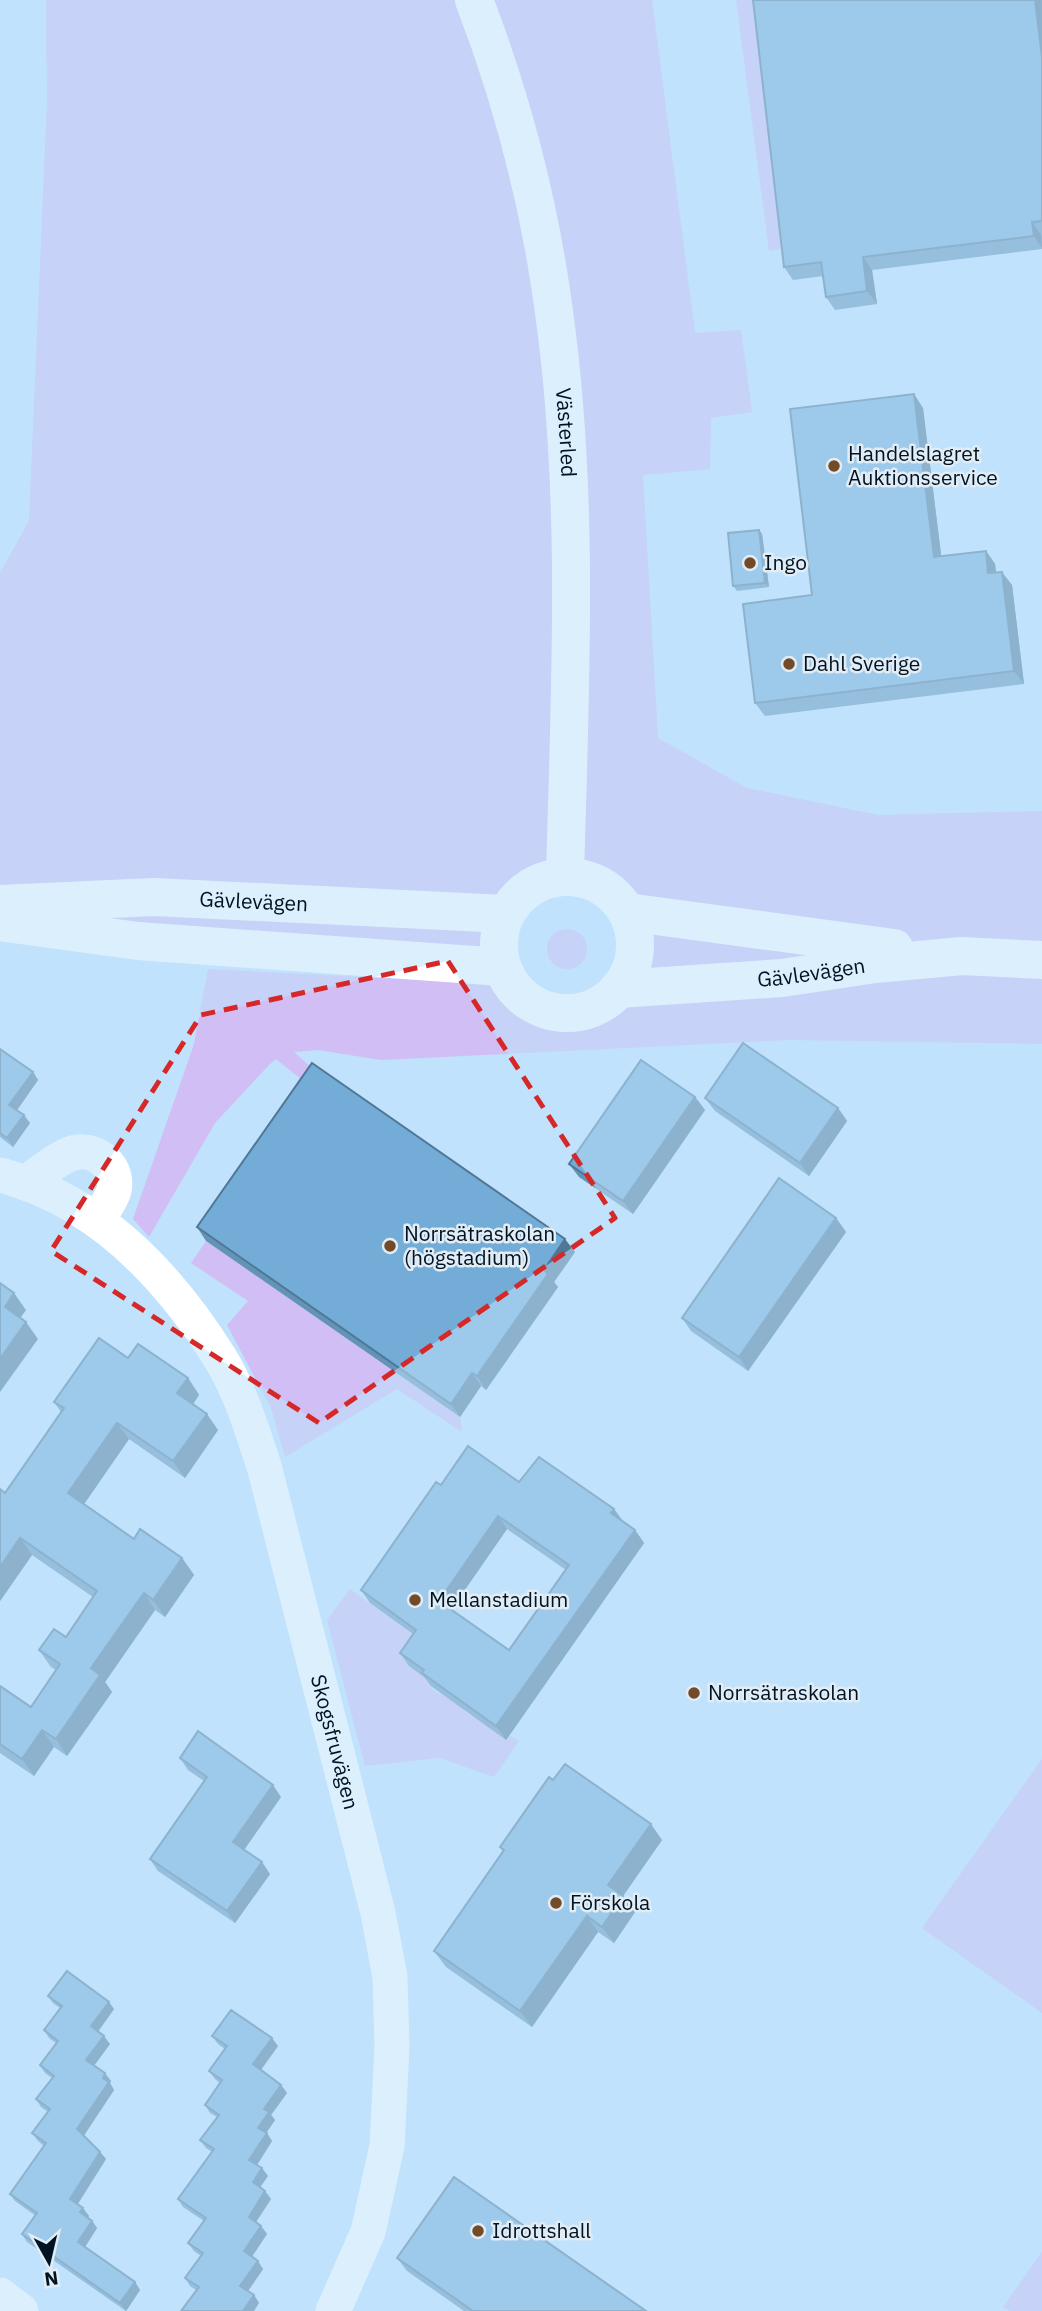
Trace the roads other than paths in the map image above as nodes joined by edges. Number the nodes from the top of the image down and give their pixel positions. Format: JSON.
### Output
{"nodes":[{"id":1,"x":474,"y":0,"type":"edge"},
{"id":2,"x":565,"y":876,"type":"junction"},
{"id":3,"x":0,"y":904,"type":"edge"},
{"id":4,"x":626,"y":912,"type":"junction"},
{"id":5,"x":506,"y":914,"type":"junction"},
{"id":6,"x":0,"y":922,"type":"edge"},
{"id":7,"x":962,"y":956,"type":"junction"},
{"id":8,"x":1042,"y":960,"type":"edge"},
{"id":9,"x":502,"y":967,"type":"junction"},
{"id":10,"x":618,"y":989,"type":"junction"},
{"id":11,"x":13,"y":1179,"type":"edge"},
{"id":12,"x":99,"y":1219,"type":"junction"},
{"id":13,"x":0,"y":2295,"type":"edge"},
{"id":14,"x":21,"y":2311,"type":"edge"},
{"id":15,"x":332,"y":2311,"type":"edge"}],
"edges":[{"from":1,"to":2,"type":"main road","name":"Västerled"},
{"from":2,"to":4,"type":"main road"},
{"from":2,"to":5,"type":"main road"},
{"from":3,"to":5,"type":"main road","name":"Gävlevägen"},
{"from":4,"to":7,"type":"main road","name":"Gävlevägen"},
{"from":4,"to":10,"type":"main road"},
{"from":5,"to":9,"type":"main road"},
{"from":6,"to":9,"type":"main road"},
{"from":7,"to":8,"type":"main road","name":"Gävlevägen"},
{"from":7,"to":10,"type":"main road","name":"Gävlevägen"},
{"from":9,"to":10,"type":"main road"},
{"from":11,"to":12,"type":"street","name":"Skogsfruvägen"},
{"from":11,"to":12,"type":"street","name":"Skogsfruvägen"},
{"from":12,"to":15,"type":"street","name":"Skogsfruvägen"},
{"from":13,"to":14,"type":"street"}]}
